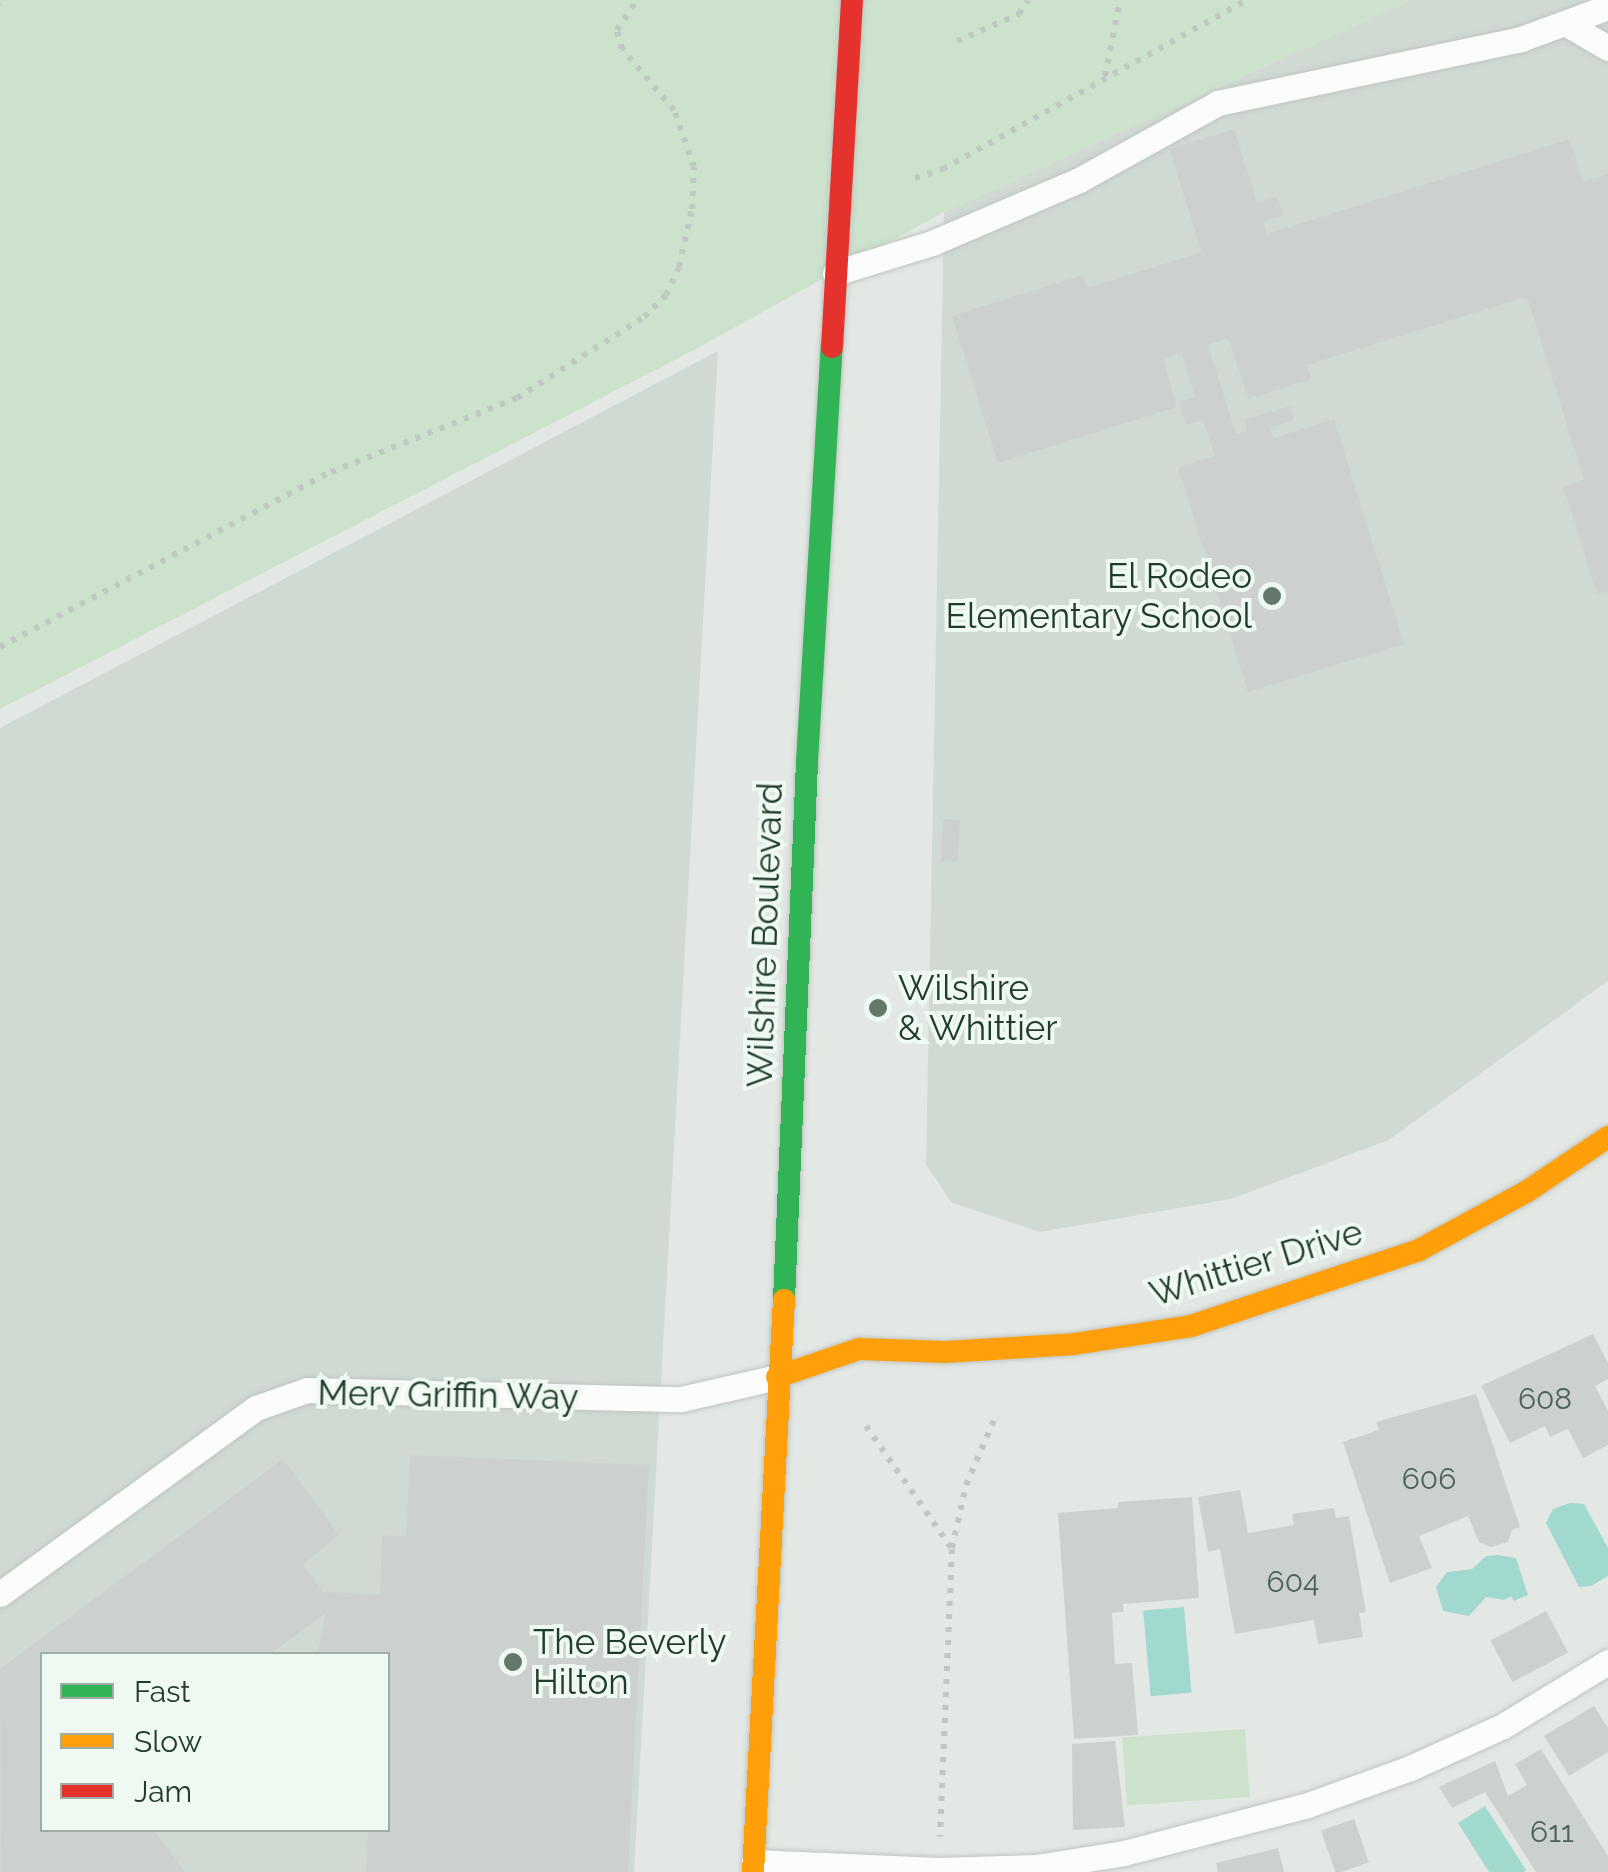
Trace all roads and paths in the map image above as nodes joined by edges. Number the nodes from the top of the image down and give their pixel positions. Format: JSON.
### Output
{"nodes":[{"id":1,"x":637,"y":0,"type":"edge"},
{"id":2,"x":852,"y":0,"type":"edge"},
{"id":3,"x":1028,"y":0,"type":"edge"},
{"id":4,"x":1120,"y":0,"type":"edge"},
{"id":5,"x":1248,"y":0,"type":"edge"},
{"id":6,"x":1608,"y":6,"type":"edge"},
{"id":7,"x":1565,"y":22,"type":"junction"},
{"id":8,"x":957,"y":40,"type":"dead end"},
{"id":9,"x":1608,"y":48,"type":"edge"},
{"id":10,"x":1106,"y":76,"type":"junction"},
{"id":11,"x":915,"y":178,"type":"dead end"},
{"id":12,"x":835,"y":273,"type":"junction"},
{"id":13,"x":0,"y":647,"type":"edge"},
{"id":14,"x":1608,"y":1137,"type":"edge"},
{"id":15,"x":777,"y":1377,"type":"junction"},
{"id":16,"x":994,"y":1420,"type":"dead end"},
{"id":17,"x":866,"y":1426,"type":"dead end"},
{"id":18,"x":952,"y":1549,"type":"junction"},
{"id":19,"x":0,"y":1594,"type":"edge"},
{"id":20,"x":1608,"y":1662,"type":"edge"},
{"id":21,"x":940,"y":1852,"type":"dead end"},
{"id":22,"x":754,"y":1867,"type":"edge"}],
"edges":[{"from":1,"to":13,"type":"path"},
{"from":2,"to":12,"type":"main road","name":"Wilshire Boulevard"},
{"from":3,"to":8,"type":"path"},
{"from":4,"to":10,"type":"path"},
{"from":5,"to":10,"type":"path"},
{"from":6,"to":7,"type":"lane"},
{"from":7,"to":9,"type":"lane"},
{"from":7,"to":12,"type":"lane"},
{"from":10,"to":11,"type":"path"},
{"from":12,"to":15,"type":"main road","name":"Wilshire Boulevard"},
{"from":14,"to":15,"type":"main road","name":"Whittier Drive"},
{"from":15,"to":19,"type":"lane","name":"Merv Griffin Way"},
{"from":15,"to":22,"type":"main road","name":"Wilshire Boulevard"},
{"from":16,"to":18,"type":"path"},
{"from":17,"to":18,"type":"path"},
{"from":18,"to":21,"type":"path"},
{"from":20,"to":22,"type":"lane"}]}
